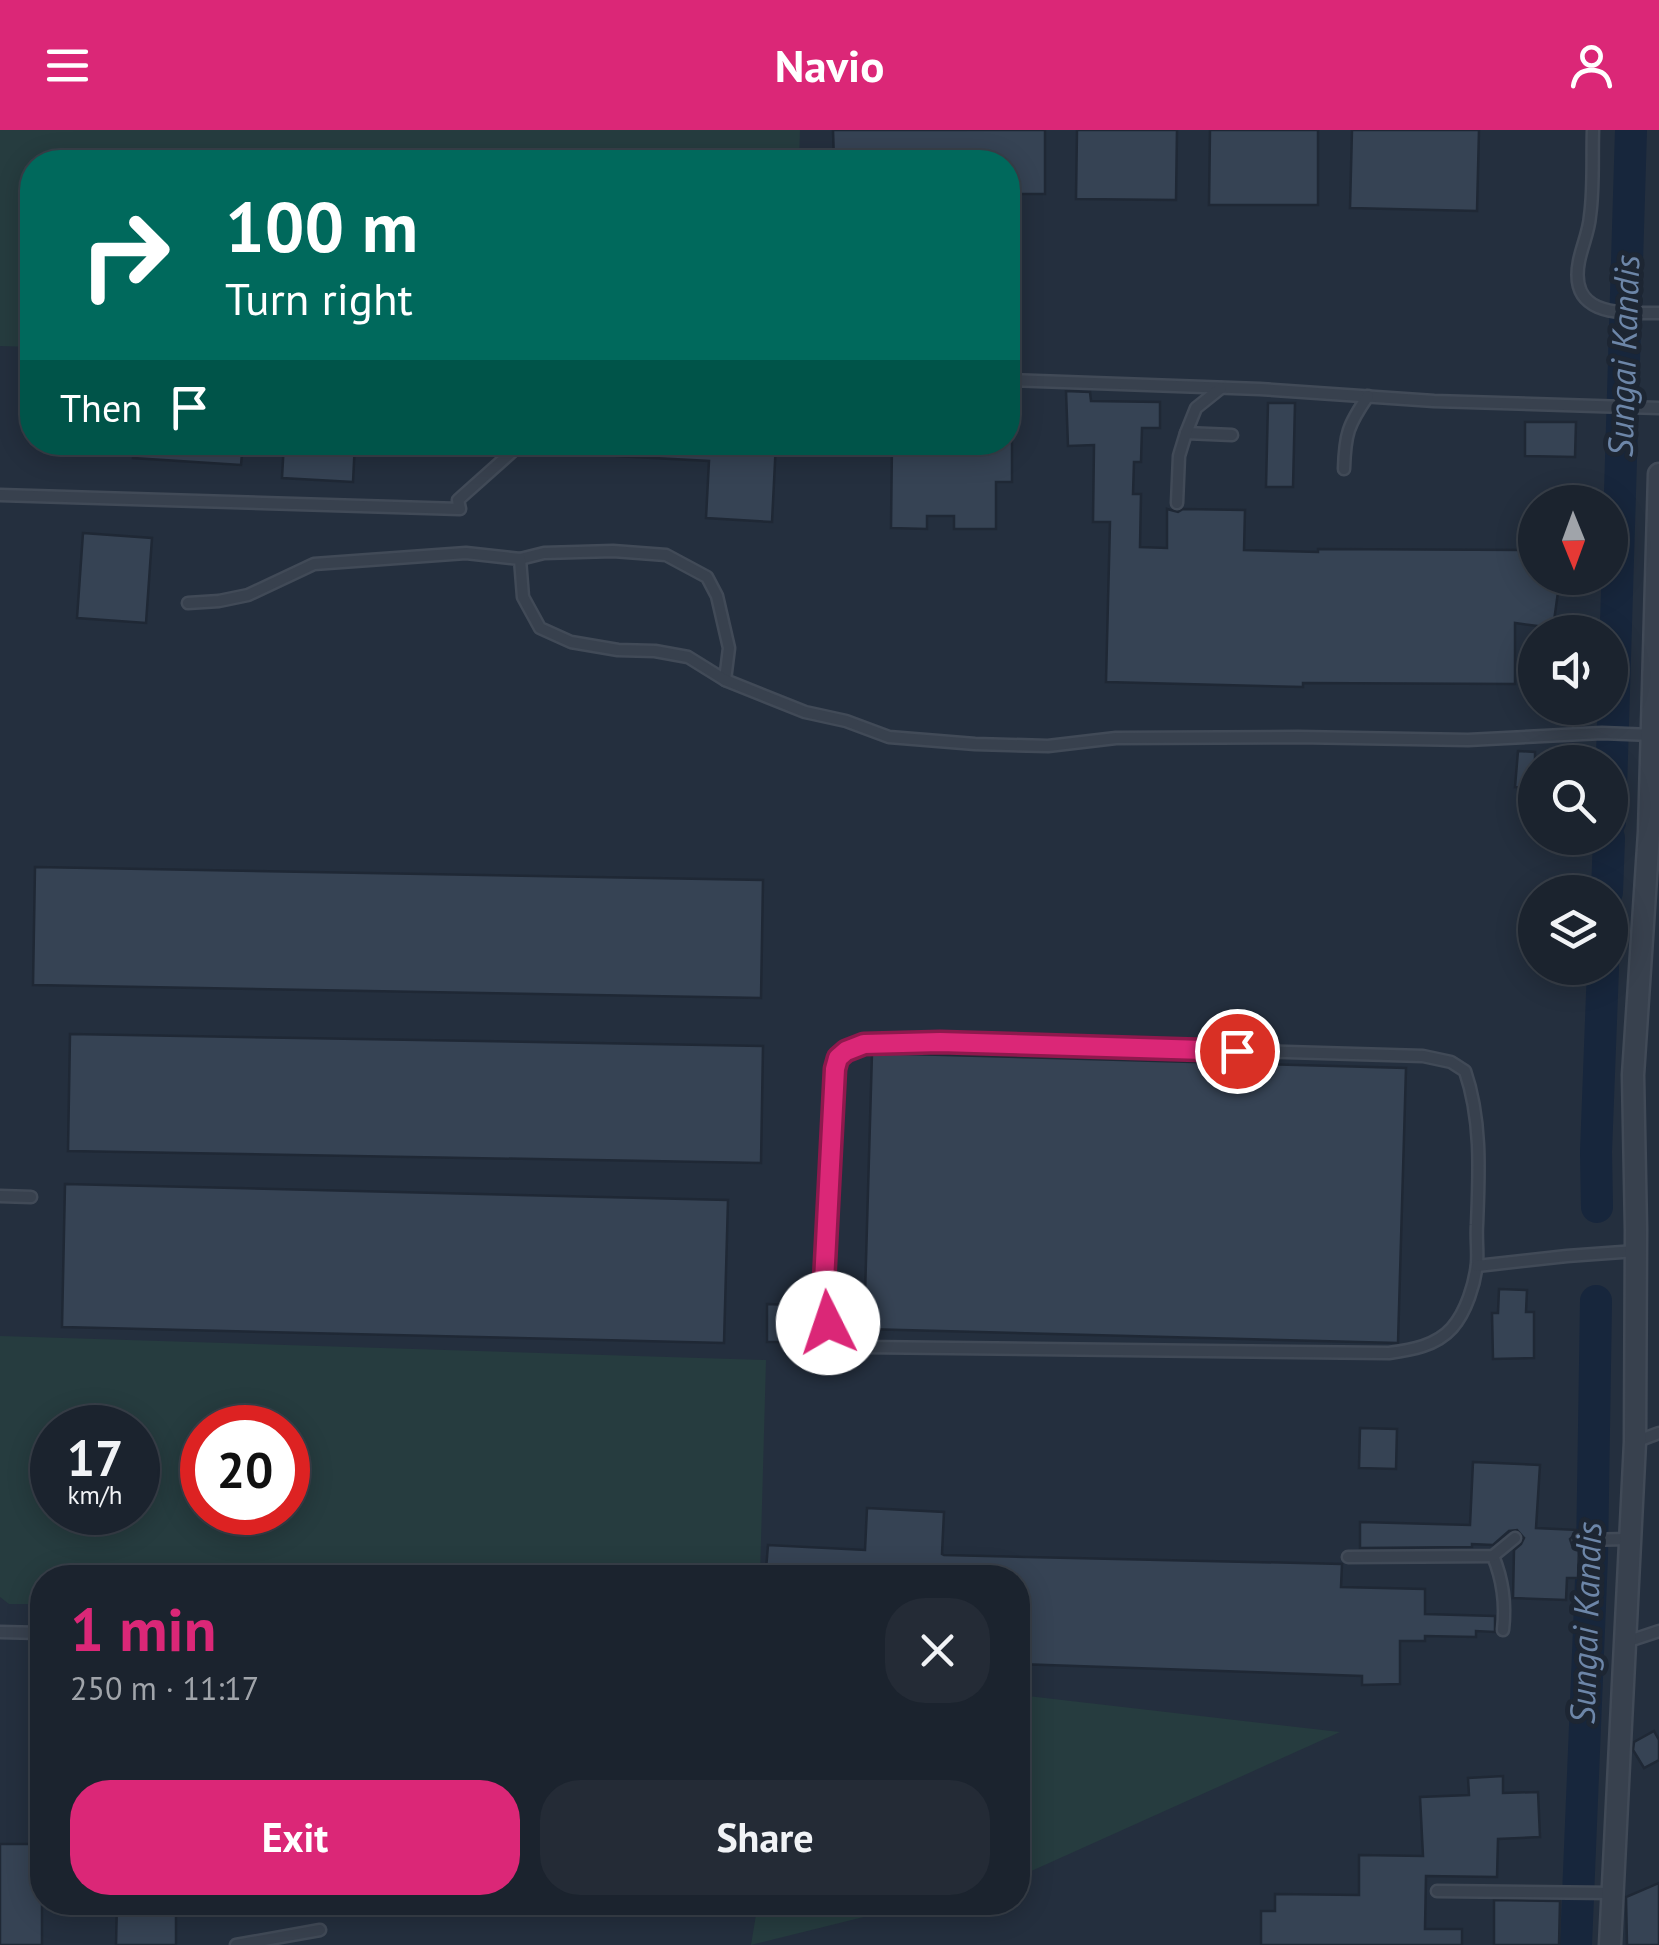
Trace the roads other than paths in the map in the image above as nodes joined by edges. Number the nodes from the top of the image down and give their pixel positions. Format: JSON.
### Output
{"nodes":[{"id":1,"x":1592,"y":130,"type":"edge"},
{"id":2,"x":1659,"y":313,"type":"edge"},
{"id":3,"x":1020,"y":380,"type":"edge"},
{"id":4,"x":1222,"y":388,"type":"junction"},
{"id":5,"x":1368,"y":396,"type":"junction"},
{"id":6,"x":1659,"y":408,"type":"edge"},
{"id":7,"x":1186,"y":433,"type":"junction"},
{"id":8,"x":1232,"y":435,"type":"dead end"},
{"id":9,"x":509,"y":455,"type":"edge"},
{"id":10,"x":1344,"y":469,"type":"dead end"},
{"id":11,"x":1659,"y":474,"type":"edge"},
{"id":12,"x":0,"y":495,"type":"edge"},
{"id":13,"x":1178,"y":503,"type":"dead end"},
{"id":14,"x":520,"y":558,"type":"junction"},
{"id":15,"x":188,"y":602,"type":"dead end"},
{"id":16,"x":724,"y":680,"type":"junction"},
{"id":17,"x":1656,"y":690,"type":"edge"},
{"id":18,"x":1643,"y":734,"type":"junction"},
{"id":19,"x":1654,"y":833,"type":"edge"},
{"id":20,"x":0,"y":1196,"type":"edge"},
{"id":21,"x":32,"y":1196,"type":"dead end"},
{"id":22,"x":1636,"y":1251,"type":"junction"},
{"id":23,"x":1476,"y":1266,"type":"junction"},
{"id":24,"x":1659,"y":1433,"type":"edge"},
{"id":25,"x":1636,"y":1442,"type":"junction"},
{"id":26,"x":1515,"y":1538,"type":"dead end"},
{"id":27,"x":1630,"y":1539,"type":"junction"},
{"id":28,"x":1582,"y":1540,"type":"dead end"},
{"id":29,"x":1493,"y":1556,"type":"junction"},
{"id":30,"x":1348,"y":1557,"type":"dead end"},
{"id":31,"x":1503,"y":1630,"type":"dead end"},
{"id":32,"x":1659,"y":1631,"type":"edge"},
{"id":33,"x":0,"y":1632,"type":"edge"},
{"id":34,"x":30,"y":1632,"type":"edge"},
{"id":35,"x":1626,"y":1642,"type":"junction"},
{"id":36,"x":1437,"y":1891,"type":"dead end"},
{"id":37,"x":1613,"y":1893,"type":"junction"},
{"id":38,"x":320,"y":1930,"type":"dead end"},
{"id":39,"x":236,"y":1945,"type":"edge"},
{"id":40,"x":1610,"y":1945,"type":"edge"}],
"edges":[{"from":1,"to":2,"type":"lane"},
{"from":3,"to":4,"type":"lane"},
{"from":4,"to":5,"type":"lane"},
{"from":4,"to":7,"type":"lane"},
{"from":5,"to":6,"type":"lane"},
{"from":5,"to":10,"type":"lane"},
{"from":7,"to":8,"type":"lane"},
{"from":7,"to":13,"type":"lane"},
{"from":9,"to":12,"type":"lane"},
{"from":11,"to":17,"type":"street"},
{"from":14,"to":15,"type":"lane"},
{"from":14,"to":16,"type":"lane"},
{"from":14,"to":16,"type":"lane"},
{"from":16,"to":18,"type":"lane"},
{"from":17,"to":18,"type":"street"},
{"from":18,"to":19,"type":"street"},
{"from":19,"to":22,"type":"street"},
{"from":20,"to":21,"type":"lane"},
{"from":22,"to":23,"type":"lane"},
{"from":22,"to":25,"type":"street"},
{"from":23,"to":23,"type":"lane"},
{"from":24,"to":25,"type":"lane"},
{"from":25,"to":27,"type":"street"},
{"from":26,"to":29,"type":"lane"},
{"from":27,"to":28,"type":"lane"},
{"from":27,"to":35,"type":"street"},
{"from":29,"to":30,"type":"lane"},
{"from":29,"to":31,"type":"lane"},
{"from":32,"to":35,"type":"lane"},
{"from":33,"to":34,"type":"lane"},
{"from":35,"to":37,"type":"street"},
{"from":36,"to":37,"type":"lane"},
{"from":37,"to":40,"type":"street"},
{"from":38,"to":39,"type":"lane"}]}
